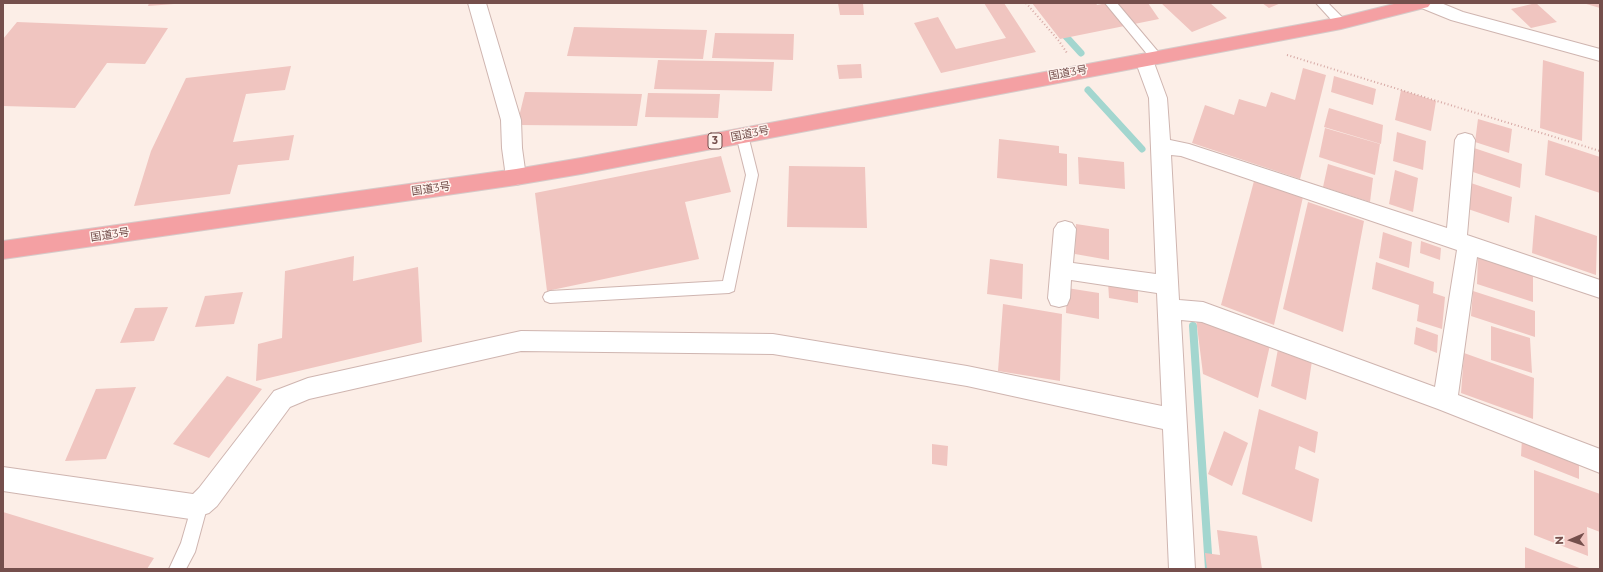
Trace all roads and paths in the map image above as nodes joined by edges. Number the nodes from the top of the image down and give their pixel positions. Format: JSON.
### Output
{"nodes":[{"id":1,"x":477,"y":3,"type":"edge"},
{"id":2,"x":1026,"y":3,"type":"edge"},
{"id":3,"x":1111,"y":3,"type":"edge"},
{"id":4,"x":1322,"y":3,"type":"edge"},
{"id":5,"x":1422,"y":3,"type":"edge"},
{"id":6,"x":1425,"y":3,"type":"edge"},
{"id":7,"x":1341,"y":23,"type":"junction"},
{"id":8,"x":1282,"y":53,"type":"dead end"},
{"id":9,"x":1600,"y":55,"type":"edge"},
{"id":10,"x":1150,"y":59,"type":"junction"},
{"id":11,"x":1074,"y":72,"type":"junction"},
{"id":12,"x":742,"y":135,"type":"junction"},
{"id":13,"x":1465,"y":140,"type":"dead end"},
{"id":14,"x":1160,"y":146,"type":"junction"},
{"id":15,"x":1600,"y":151,"type":"edge"},
{"id":16,"x":516,"y":177,"type":"junction"},
{"id":17,"x":1065,"y":229,"type":"dead end"},
{"id":18,"x":1462,"y":242,"type":"junction"},
{"id":19,"x":3,"y":250,"type":"edge"},
{"id":20,"x":1061,"y":270,"type":"junction"},
{"id":21,"x":1168,"y":285,"type":"junction"},
{"id":22,"x":1600,"y":289,"type":"edge"},
{"id":23,"x":550,"y":297,"type":"dead end"},
{"id":24,"x":1059,"y":298,"type":"dead end"},
{"id":25,"x":1169,"y":309,"type":"junction"},
{"id":26,"x":1445,"y":401,"type":"junction"},
{"id":27,"x":1174,"y":420,"type":"junction"},
{"id":28,"x":1600,"y":461,"type":"edge"},
{"id":29,"x":3,"y":479,"type":"edge"},
{"id":30,"x":200,"y":504,"type":"junction"},
{"id":31,"x":177,"y":569,"type":"edge"},
{"id":32,"x":1182,"y":569,"type":"edge"}],
"edges":[{"from":1,"to":16,"type":"street"},
{"from":2,"to":11,"type":"path"},
{"from":3,"to":10,"type":"lane"},
{"from":4,"to":7,"type":"lane"},
{"from":5,"to":7,"type":"highway","name":"国道3号","number":"3"},
{"from":6,"to":9,"type":"street"},
{"from":7,"to":10,"type":"highway","name":"国道3号","number":"3"},
{"from":8,"to":15,"type":"path"},
{"from":10,"to":11,"type":"highway","name":"国道3号","number":"3"},
{"from":10,"to":14,"type":"street"},
{"from":11,"to":12,"type":"highway","name":"国道3号","number":"3"},
{"from":12,"to":16,"type":"highway","name":"国道3号","number":"3"},
{"from":12,"to":23,"type":"lane"},
{"from":13,"to":18,"type":"street"},
{"from":14,"to":18,"type":"street"},
{"from":14,"to":21,"type":"street"},
{"from":16,"to":19,"type":"highway","name":"国道3号","number":"3"},
{"from":17,"to":20,"type":"street"},
{"from":18,"to":22,"type":"street"},
{"from":18,"to":26,"type":"street"},
{"from":20,"to":21,"type":"street"},
{"from":20,"to":24,"type":"street"},
{"from":21,"to":25,"type":"street"},
{"from":25,"to":26,"type":"street"},
{"from":25,"to":27,"type":"street"},
{"from":26,"to":28,"type":"street"},
{"from":27,"to":30,"type":"street"},
{"from":27,"to":32,"type":"street"},
{"from":29,"to":30,"type":"street"},
{"from":30,"to":31,"type":"lane"}]}
